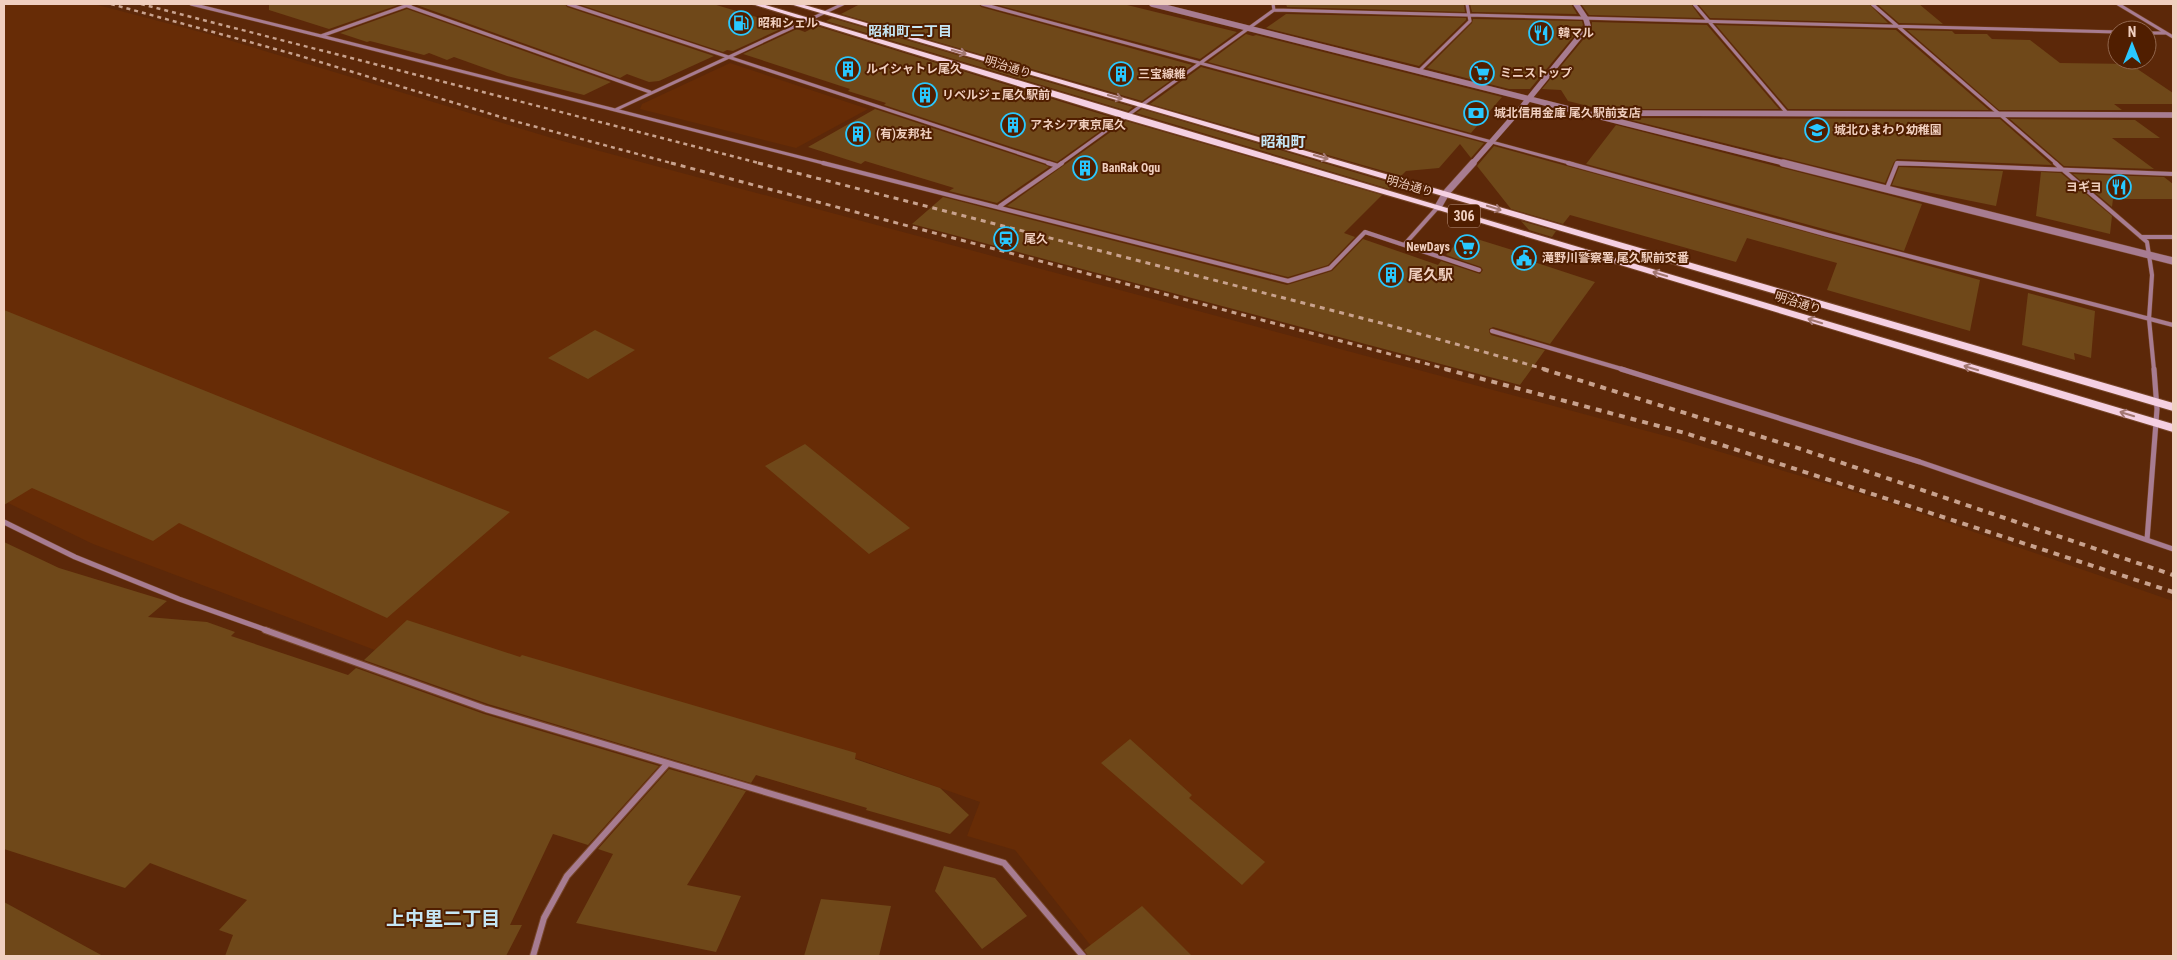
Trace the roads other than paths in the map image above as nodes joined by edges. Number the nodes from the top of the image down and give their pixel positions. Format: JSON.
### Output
{"nodes":[{"id":1,"x":191,"y":4,"type":"edge"},
{"id":2,"x":401,"y":4,"type":"edge"},
{"id":3,"x":411,"y":4,"type":"edge"},
{"id":4,"x":568,"y":4,"type":"edge"},
{"id":5,"x":756,"y":4,"type":"edge"},
{"id":6,"x":794,"y":4,"type":"edge"},
{"id":7,"x":843,"y":4,"type":"edge"},
{"id":8,"x":982,"y":4,"type":"edge"},
{"id":9,"x":1152,"y":4,"type":"edge"},
{"id":10,"x":1273,"y":4,"type":"edge"},
{"id":11,"x":1466,"y":4,"type":"edge"},
{"id":12,"x":1576,"y":4,"type":"edge"},
{"id":13,"x":1694,"y":4,"type":"edge"},
{"id":14,"x":1872,"y":4,"type":"edge"},
{"id":15,"x":2118,"y":4,"type":"edge"},
{"id":16,"x":406,"y":6,"type":"junction"},
{"id":17,"x":1274,"y":10,"type":"junction"},
{"id":18,"x":825,"y":13,"type":"junction"},
{"id":19,"x":1470,"y":16,"type":"junction"},
{"id":20,"x":1586,"y":19,"type":"junction"},
{"id":21,"x":810,"y":20,"type":"junction"},
{"id":22,"x":1709,"y":22,"type":"junction"},
{"id":23,"x":1896,"y":26,"type":"junction"},
{"id":24,"x":1247,"y":28,"type":"junction"},
{"id":25,"x":2107,"y":32,"type":"edge"},
{"id":26,"x":2157,"y":32,"type":"edge"},
{"id":27,"x":2167,"y":33,"type":"junction"},
{"id":28,"x":2173,"y":35,"type":"edge"},
{"id":29,"x":321,"y":36,"type":"junction"},
{"id":30,"x":728,"y":57,"type":"junction"},
{"id":31,"x":1201,"y":63,"type":"junction"},
{"id":32,"x":1419,"y":71,"type":"junction"},
{"id":33,"x":650,"y":92,"type":"junction"},
{"id":34,"x":1528,"y":98,"type":"junction"},
{"id":35,"x":1144,"y":106,"type":"junction"},
{"id":36,"x":615,"y":110,"type":"junction"},
{"id":37,"x":1586,"y":113,"type":"junction"},
{"id":38,"x":1787,"y":114,"type":"junction"},
{"id":39,"x":1997,"y":114,"type":"junction"},
{"id":40,"x":2173,"y":115,"type":"edge"},
{"id":41,"x":1128,"y":117,"type":"junction"},
{"id":42,"x":1490,"y":141,"type":"junction"},
{"id":43,"x":1058,"y":166,"type":"junction"},
{"id":44,"x":2062,"y":170,"type":"junction"},
{"id":45,"x":2173,"y":174,"type":"edge"},
{"id":46,"x":1887,"y":188,"type":"junction"},
{"id":47,"x":1446,"y":193,"type":"junction"},
{"id":48,"x":1000,"y":206,"type":"junction"},
{"id":49,"x":1438,"y":207,"type":"junction"},
{"id":50,"x":2141,"y":237,"type":"junction"},
{"id":51,"x":2173,"y":237,"type":"edge"},
{"id":52,"x":1404,"y":245,"type":"junction"},
{"id":53,"x":2148,"y":254,"type":"junction"},
{"id":54,"x":2173,"y":261,"type":"edge"},
{"id":55,"x":1479,"y":270,"type":"dead end"},
{"id":56,"x":2149,"y":318,"type":"junction"},
{"id":57,"x":2173,"y":325,"type":"edge"},
{"id":58,"x":1492,"y":331,"type":"dead end"},
{"id":59,"x":2157,"y":402,"type":"junction"},
{"id":60,"x":2173,"y":407,"type":"edge"},
{"id":61,"x":2158,"y":423,"type":"junction"},
{"id":62,"x":2173,"y":428,"type":"edge"},
{"id":63,"x":4,"y":522,"type":"edge"},
{"id":64,"x":2148,"y":540,"type":"junction"},
{"id":65,"x":2173,"y":550,"type":"edge"},
{"id":66,"x":667,"y":764,"type":"junction"},
{"id":67,"x":533,"y":956,"type":"edge"},
{"id":68,"x":1082,"y":956,"type":"edge"}],
"edges":[{"from":1,"to":29,"type":"street"},
{"from":2,"to":16,"type":"street"},
{"from":3,"to":16,"type":"street"},
{"from":4,"to":30,"type":"street"},
{"from":5,"to":21,"type":"main road","name":"明治通り","number":"306"},
{"from":6,"to":18,"type":"main road","name":"明治通り","number":"306"},
{"from":7,"to":18,"type":"street"},
{"from":8,"to":31,"type":"street"},
{"from":9,"to":24,"type":"street"},
{"from":10,"to":17,"type":"street"},
{"from":11,"to":19,"type":"street"},
{"from":12,"to":20,"type":"street"},
{"from":13,"to":22,"type":"street"},
{"from":14,"to":23,"type":"street"},
{"from":15,"to":27,"type":"street"},
{"from":16,"to":29,"type":"street"},
{"from":16,"to":33,"type":"street"},
{"from":17,"to":19,"type":"street"},
{"from":17,"to":24,"type":"street"},
{"from":18,"to":21,"type":"street"},
{"from":18,"to":35,"type":"main road","name":"明治通り","number":"306","one_way":true},
{"from":19,"to":20,"type":"street"},
{"from":19,"to":32,"type":"street"},
{"from":20,"to":22,"type":"street"},
{"from":20,"to":34,"type":"street"},
{"from":21,"to":30,"type":"street"},
{"from":21,"to":41,"type":"main road","name":"明治通り","number":"306"},
{"from":22,"to":23,"type":"street"},
{"from":22,"to":38,"type":"street"},
{"from":23,"to":25,"type":"street"},
{"from":23,"to":39,"type":"street"},
{"from":24,"to":31,"type":"street"},
{"from":24,"to":32,"type":"street"},
{"from":26,"to":27,"type":"street"},
{"from":27,"to":28,"type":"street"},
{"from":29,"to":36,"type":"street"},
{"from":30,"to":33,"type":"street"},
{"from":30,"to":43,"type":"street"},
{"from":31,"to":35,"type":"street"},
{"from":31,"to":42,"type":"street"},
{"from":32,"to":34,"type":"street"},
{"from":33,"to":36,"type":"street"},
{"from":34,"to":37,"type":"street"},
{"from":34,"to":42,"type":"street"},
{"from":35,"to":41,"type":"street"},
{"from":35,"to":47,"type":"main road","name":"明治通り","number":"306","one_way":true},
{"from":36,"to":48,"type":"street"},
{"from":37,"to":38,"type":"street"},
{"from":37,"to":46,"type":"street"},
{"from":38,"to":39,"type":"street"},
{"from":39,"to":40,"type":"street"},
{"from":39,"to":44,"type":"street"},
{"from":41,"to":43,"type":"street"},
{"from":41,"to":49,"type":"main road","name":"明治通り","number":"306"},
{"from":42,"to":47,"type":"street"},
{"from":42,"to":56,"type":"street"},
{"from":43,"to":48,"type":"street"},
{"from":44,"to":45,"type":"street"},
{"from":44,"to":46,"type":"street"},
{"from":44,"to":50,"type":"street"},
{"from":46,"to":53,"type":"street"},
{"from":47,"to":49,"type":"street"},
{"from":47,"to":59,"type":"main road","name":"明治通り","number":"306","one_way":true},
{"from":48,"to":52,"type":"street"},
{"from":49,"to":52,"type":"street"},
{"from":61,"to":49,"type":"main road","name":"明治通り","number":"306","one_way":true},
{"from":50,"to":51,"type":"street"},
{"from":50,"to":53,"type":"street"},
{"from":52,"to":55,"type":"street"},
{"from":53,"to":54,"type":"street"},
{"from":53,"to":56,"type":"street"},
{"from":56,"to":57,"type":"street"},
{"from":56,"to":59,"type":"street"},
{"from":58,"to":64,"type":"street"},
{"from":59,"to":60,"type":"main road","name":"明治通り","number":"306"},
{"from":59,"to":61,"type":"street"},
{"from":61,"to":62,"type":"main road","name":"明治通り","number":"306"},
{"from":61,"to":64,"type":"street"},
{"from":63,"to":66,"type":"street"},
{"from":64,"to":65,"type":"street"},
{"from":66,"to":67,"type":"street"},
{"from":66,"to":68,"type":"street"}]}
